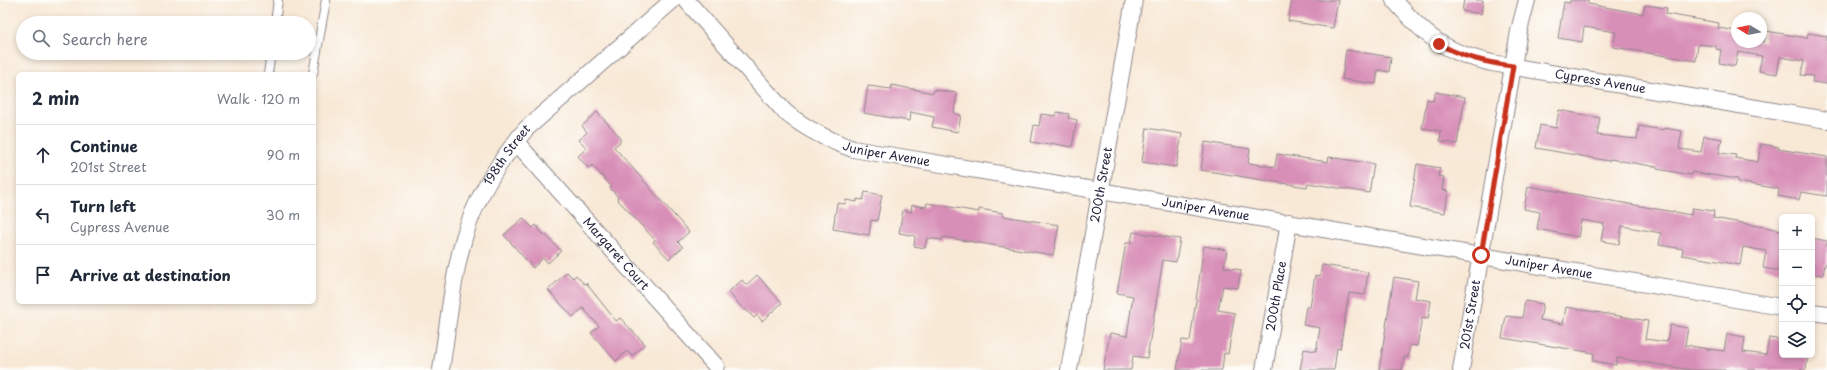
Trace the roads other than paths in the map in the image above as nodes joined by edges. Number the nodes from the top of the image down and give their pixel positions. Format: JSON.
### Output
{"nodes":[{"id":1,"x":278,"y":0,"type":"edge"},
{"id":2,"x":326,"y":0,"type":"edge"},
{"id":3,"x":673,"y":0,"type":"edge"},
{"id":4,"x":686,"y":0,"type":"edge"},
{"id":5,"x":1134,"y":0,"type":"edge"},
{"id":6,"x":1394,"y":0,"type":"edge"},
{"id":7,"x":1527,"y":0,"type":"edge"},
{"id":8,"x":276,"y":16,"type":"edge"},
{"id":9,"x":316,"y":57,"type":"edge"},
{"id":10,"x":270,"y":60,"type":"edge"},
{"id":11,"x":315,"y":60,"type":"edge"},
{"id":12,"x":1513,"y":66,"type":"junction"},
{"id":13,"x":268,"y":72,"type":"edge"},
{"id":14,"x":313,"y":72,"type":"edge"},
{"id":15,"x":1827,"y":120,"type":"edge"},
{"id":16,"x":516,"y":142,"type":"junction"},
{"id":17,"x":1100,"y":192,"type":"junction"},
{"id":18,"x":1289,"y":222,"type":"junction"},
{"id":19,"x":1481,"y":255,"type":"junction"},
{"id":20,"x":1779,"y":306,"type":"edge"},
{"id":21,"x":1815,"y":312,"type":"edge"},
{"id":22,"x":1827,"y":314,"type":"edge"},
{"id":23,"x":716,"y":366,"type":"dead end"},
{"id":24,"x":441,"y":370,"type":"edge"},
{"id":25,"x":1069,"y":370,"type":"edge"},
{"id":26,"x":1264,"y":370,"type":"edge"},
{"id":27,"x":1461,"y":370,"type":"edge"}],
"edges":[{"from":1,"to":8,"type":"lane"},
{"from":2,"to":9,"type":"lane"},
{"from":3,"to":16,"type":"street","name":"198th Street"},
{"from":4,"to":17,"type":"street","name":"Juniper Avenue"},
{"from":5,"to":17,"type":"street","name":"200th Street"},
{"from":6,"to":12,"type":"street","name":"Cypress Avenue"},
{"from":7,"to":12,"type":"street","name":"201st Street"},
{"from":10,"to":13,"type":"lane"},
{"from":11,"to":14,"type":"lane"},
{"from":12,"to":15,"type":"street","name":"Cypress Avenue"},
{"from":12,"to":19,"type":"street","name":"201st Street"},
{"from":16,"to":23,"type":"street","name":"Margaret Court"},
{"from":16,"to":24,"type":"street","name":"198th Street"},
{"from":17,"to":18,"type":"street","name":"Juniper Avenue"},
{"from":17,"to":25,"type":"street","name":"200th Street"},
{"from":18,"to":19,"type":"street","name":"Juniper Avenue"},
{"from":18,"to":26,"type":"street","name":"200th Place"},
{"from":19,"to":20,"type":"street","name":"Juniper Avenue"},
{"from":19,"to":27,"type":"street","name":"201st Street"},
{"from":21,"to":22,"type":"street"}]}
